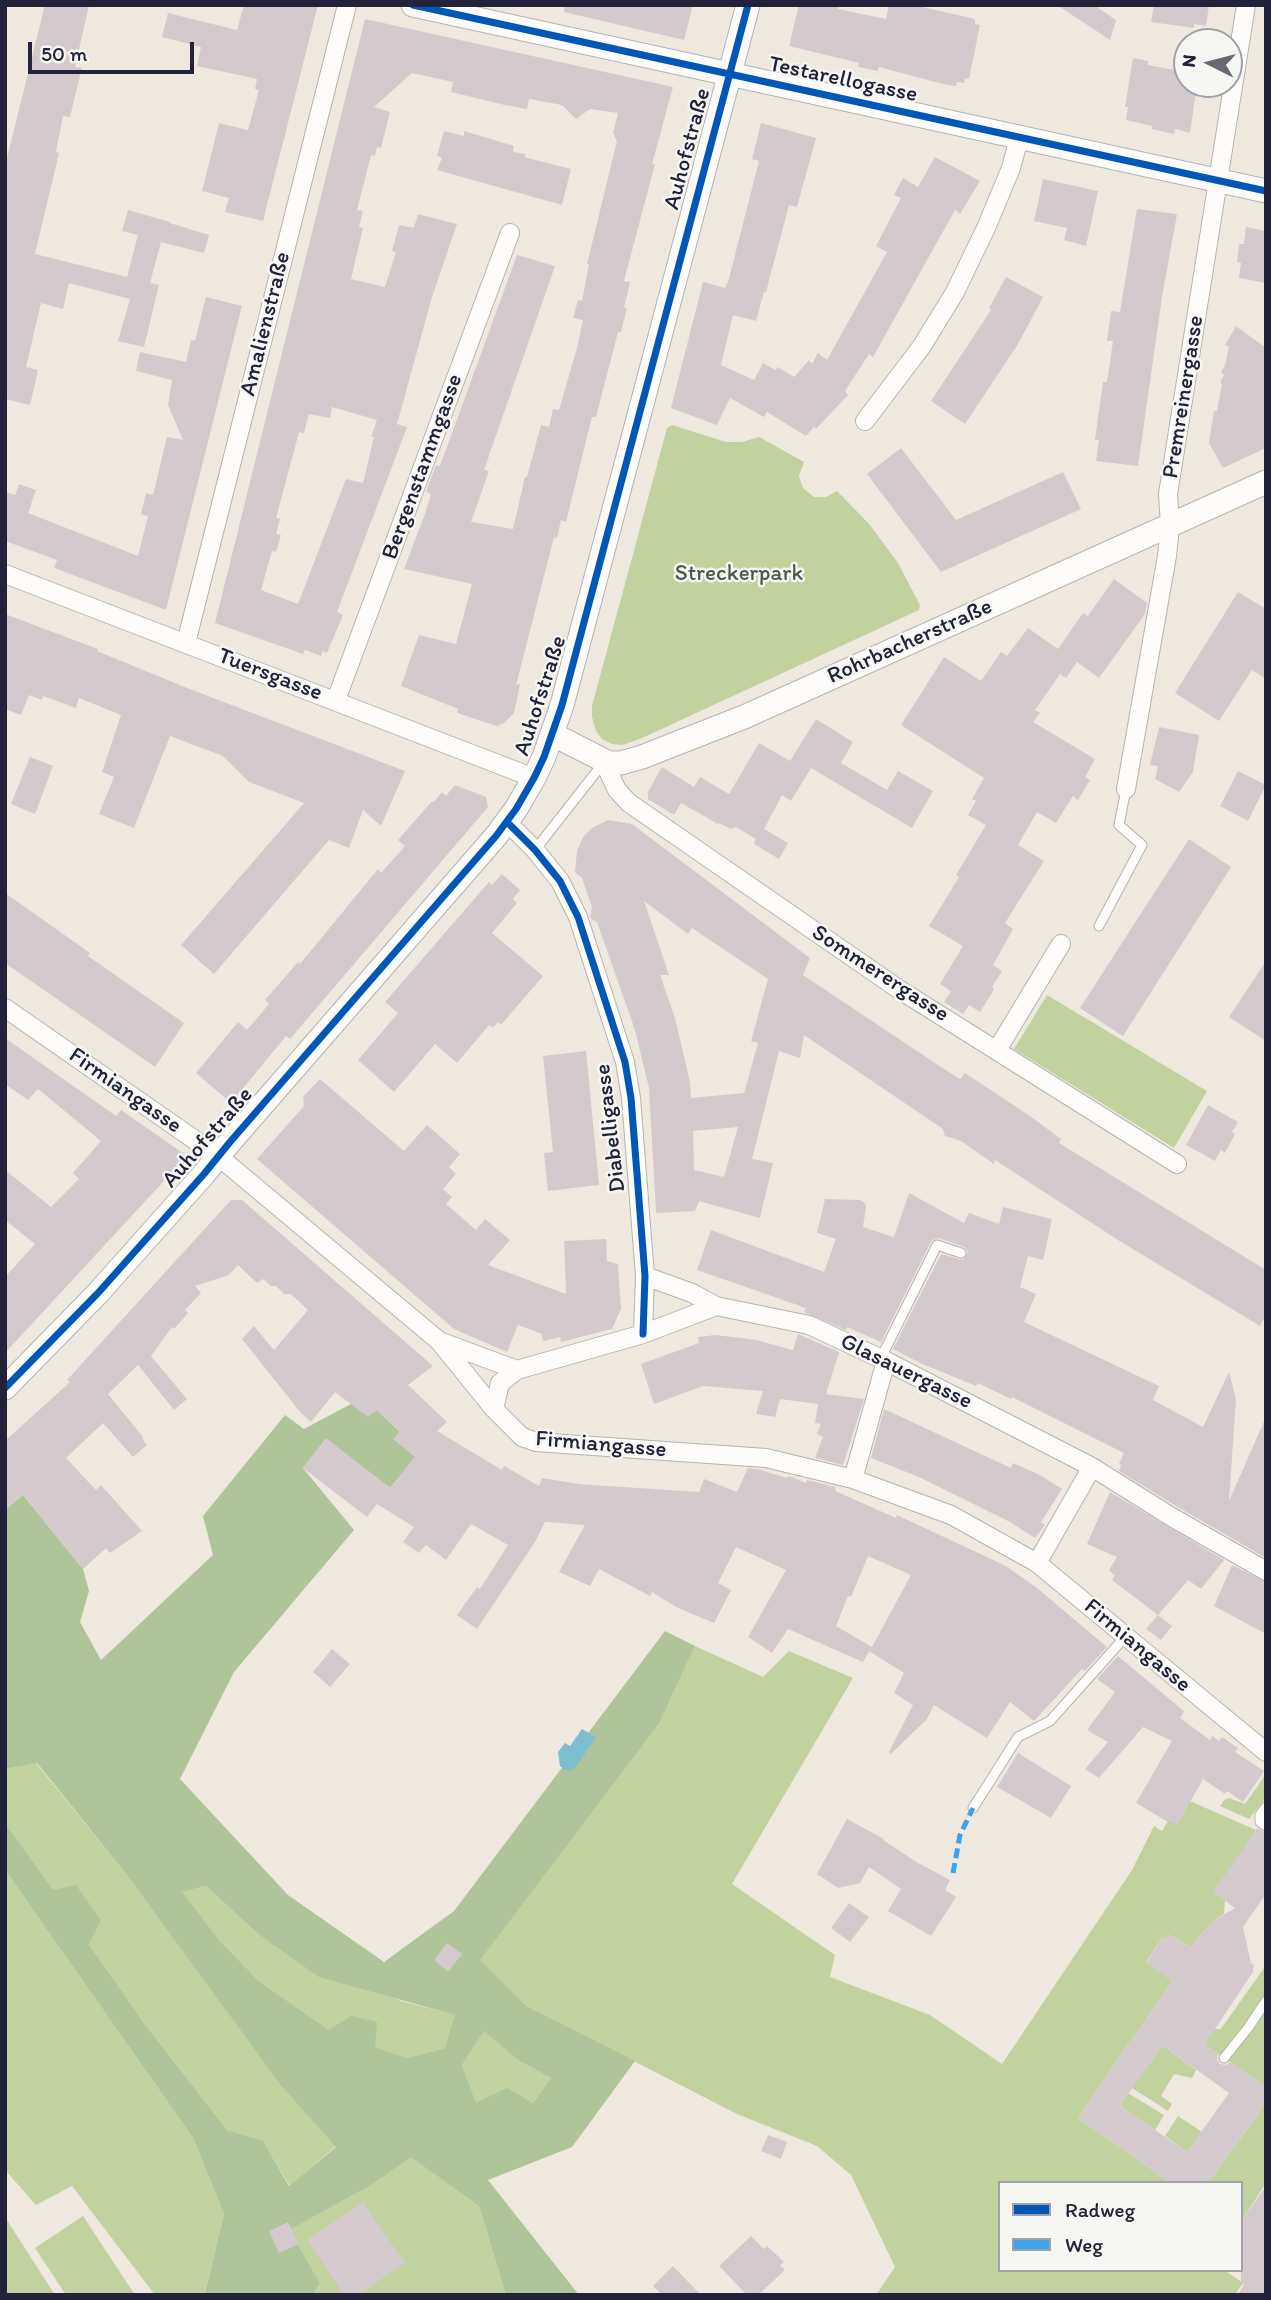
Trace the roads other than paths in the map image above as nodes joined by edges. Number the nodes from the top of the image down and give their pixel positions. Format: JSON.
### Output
{"nodes":[{"id":1,"x":346,"y":5,"type":"edge"},
{"id":2,"x":413,"y":5,"type":"edge"},
{"id":3,"x":748,"y":5,"type":"edge"},
{"id":4,"x":1246,"y":5,"type":"edge"},
{"id":5,"x":728,"y":74,"type":"junction"},
{"id":6,"x":1019,"y":138,"type":"junction"},
{"id":7,"x":1219,"y":180,"type":"junction"},
{"id":8,"x":1266,"y":191,"type":"edge"},
{"id":9,"x":510,"y":233,"type":"dead end"},
{"id":10,"x":865,"y":421,"type":"dead end"},
{"id":11,"x":1266,"y":482,"type":"edge"},
{"id":12,"x":1170,"y":526,"type":"junction"},
{"id":13,"x":5,"y":573,"type":"edge"},
{"id":14,"x":186,"y":643,"type":"junction"},
{"id":15,"x":336,"y":701,"type":"junction"},
{"id":16,"x":552,"y":734,"type":"junction"},
{"id":17,"x":604,"y":762,"type":"junction"},
{"id":18,"x":534,"y":778,"type":"junction"},
{"id":19,"x":1126,"y":789,"type":"joint"},
{"id":20,"x":507,"y":821,"type":"junction"},
{"id":21,"x":535,"y":850,"type":"junction"},
{"id":22,"x":1099,"y":926,"type":"dead end"},
{"id":23,"x":1061,"y":944,"type":"dead end"},
{"id":24,"x":5,"y":1008,"type":"edge"},
{"id":25,"x":997,"y":1050,"type":"junction"},
{"id":26,"x":218,"y":1156,"type":"junction"},
{"id":27,"x":1177,"y":1164,"type":"dead end"},
{"id":28,"x":961,"y":1253,"type":"dead end"},
{"id":29,"x":646,"y":1276,"type":"junction"},
{"id":30,"x":716,"y":1306,"type":"junction"},
{"id":31,"x":643,"y":1334,"type":"junction"},
{"id":32,"x":439,"y":1341,"type":"junction"},
{"id":33,"x":884,"y":1359,"type":"junction"},
{"id":34,"x":517,"y":1370,"type":"junction"},
{"id":35,"x":5,"y":1388,"type":"edge"},
{"id":36,"x":494,"y":1409,"type":"junction"},
{"id":37,"x":1092,"y":1467,"type":"junction"},
{"id":38,"x":853,"y":1479,"type":"junction"},
{"id":39,"x":1037,"y":1563,"type":"junction"},
{"id":40,"x":1266,"y":1572,"type":"edge"},
{"id":41,"x":1125,"y":1637,"type":"junction"},
{"id":42,"x":1266,"y":1752,"type":"edge"},
{"id":43,"x":1266,"y":1807,"type":"edge"},
{"id":44,"x":972,"y":1808,"type":"dead end"},
{"id":45,"x":1266,"y":1826,"type":"edge"},
{"id":46,"x":1266,"y":2001,"type":"edge"},
{"id":47,"x":1224,"y":2058,"type":"dead end"}],
"edges":[{"from":1,"to":14,"type":"street","name":"Amalienstraße"},
{"from":2,"to":5,"type":"street","name":"Testarellogasse"},
{"from":3,"to":5,"type":"street","name":"Auhofstraße"},
{"from":4,"to":7,"type":"street","name":"Premreinergasse"},
{"from":5,"to":6,"type":"street","name":"Testarellogasse"},
{"from":5,"to":16,"type":"street","name":"Auhofstraße"},
{"from":6,"to":7,"type":"street","name":"Testarellogasse"},
{"from":6,"to":10,"type":"street"},
{"from":7,"to":8,"type":"street","name":"Testarellogasse"},
{"from":7,"to":12,"type":"street","name":"Premreinergasse"},
{"from":9,"to":15,"type":"street","name":"Bergenstammgasse"},
{"from":11,"to":12,"type":"street","name":"Rohrbacherstraße"},
{"from":12,"to":17,"type":"street","name":"Rohrbacherstraße"},
{"from":12,"to":19,"type":"street","name":"Premreinergasse"},
{"from":13,"to":14,"type":"street","name":"Tuersgasse"},
{"from":14,"to":15,"type":"street","name":"Tuersgasse"},
{"from":15,"to":18,"type":"street","name":"Tuersgasse"},
{"from":16,"to":17,"type":"street"},
{"from":16,"to":18,"type":"street","name":"Auhofstraße"},
{"from":17,"to":21,"type":"lane"},
{"from":17,"to":25,"type":"street","name":"Sommerergasse"},
{"from":18,"to":20,"type":"street","name":"Auhofstraße"},
{"from":19,"to":22,"type":"lane"},
{"from":20,"to":21,"type":"street","name":"Diabelligasse"},
{"from":20,"to":26,"type":"street","name":"Auhofstraße"},
{"from":21,"to":29,"type":"street","name":"Diabelligasse"},
{"from":23,"to":25,"type":"street"},
{"from":24,"to":26,"type":"street","name":"Firmiangasse"},
{"from":25,"to":27,"type":"street","name":"Sommerergasse"},
{"from":26,"to":32,"type":"street","name":"Firmiangasse"},
{"from":26,"to":35,"type":"street","name":"Auhofstraße"},
{"from":28,"to":33,"type":"lane"},
{"from":29,"to":30,"type":"street"},
{"from":29,"to":31,"type":"street","name":"Diabelligasse"},
{"from":30,"to":31,"type":"street"},
{"from":30,"to":33,"type":"street","name":"Glasauergasse"},
{"from":31,"to":34,"type":"street"},
{"from":32,"to":34,"type":"street"},
{"from":32,"to":36,"type":"street","name":"Firmiangasse"},
{"from":33,"to":37,"type":"street","name":"Glasauergasse"},
{"from":33,"to":38,"type":"street"},
{"from":34,"to":36,"type":"street"},
{"from":36,"to":38,"type":"street","name":"Firmiangasse"},
{"from":37,"to":39,"type":"street"},
{"from":37,"to":40,"type":"street","name":"Glasauergasse"},
{"from":38,"to":39,"type":"street","name":"Firmiangasse"},
{"from":39,"to":41,"type":"street","name":"Firmiangasse"},
{"from":41,"to":42,"type":"street","name":"Firmiangasse"},
{"from":41,"to":44,"type":"lane"},
{"from":43,"to":45,"type":"lane"},
{"from":46,"to":47,"type":"lane"}]}
